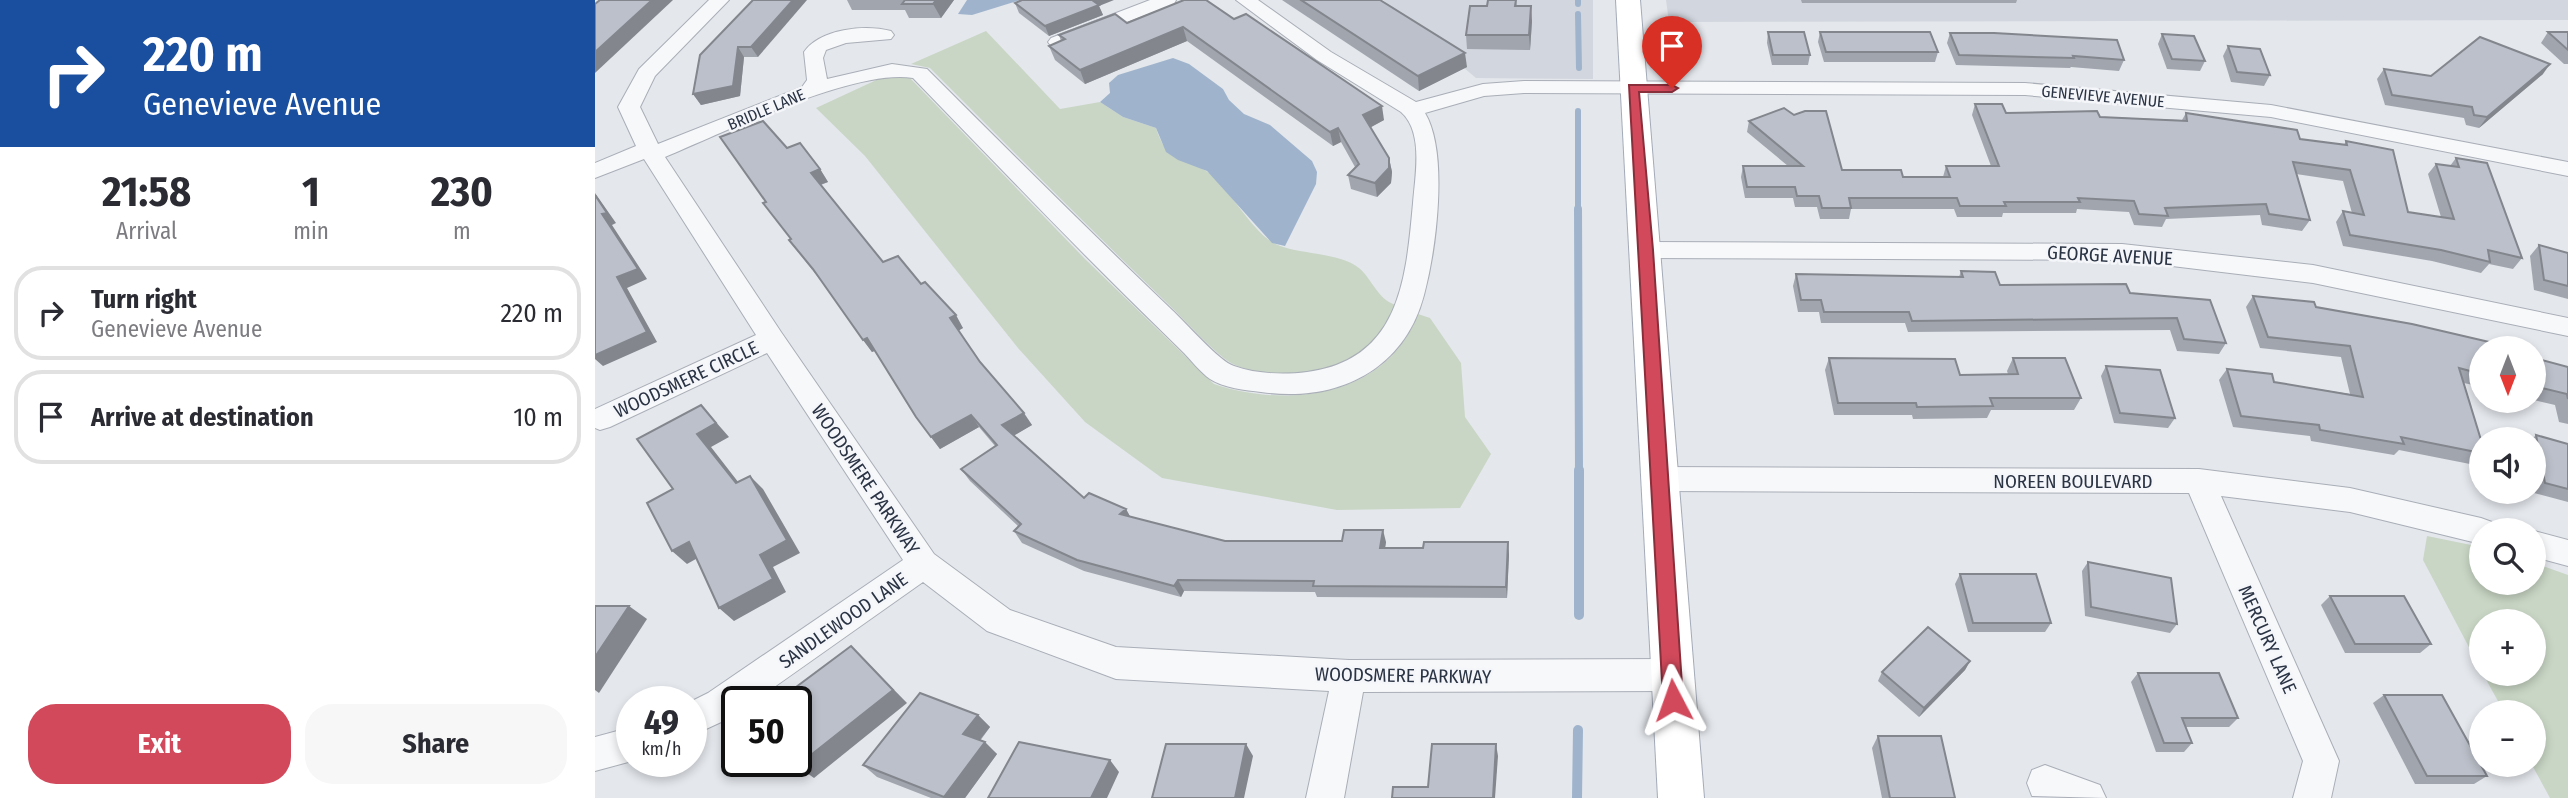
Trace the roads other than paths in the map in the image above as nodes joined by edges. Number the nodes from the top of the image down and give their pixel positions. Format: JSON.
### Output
{"nodes":[{"id":1,"x":720,"y":0,"type":"edge"},
{"id":2,"x":1167,"y":0,"type":"edge"},
{"id":3,"x":1245,"y":0,"type":"edge"},
{"id":4,"x":1628,"y":0,"type":"edge"},
{"id":5,"x":884,"y":35,"type":"dead end"},
{"id":6,"x":1058,"y":42,"type":"edge"},
{"id":7,"x":1633,"y":88,"type":"junction"},
{"id":8,"x":809,"y":91,"type":"junction"},
{"id":9,"x":1413,"y":110,"type":"junction"},
{"id":10,"x":650,"y":152,"type":"junction"},
{"id":11,"x":2568,"y":169,"type":"edge"},
{"id":12,"x":595,"y":171,"type":"edge"},
{"id":13,"x":1646,"y":250,"type":"junction"},
{"id":14,"x":2568,"y":327,"type":"edge"},
{"id":15,"x":772,"y":339,"type":"junction"},
{"id":16,"x":600,"y":419,"type":"dead end"},
{"id":17,"x":1660,"y":479,"type":"junction"},
{"id":18,"x":2199,"y":481,"type":"junction"},
{"id":19,"x":2469,"y":528,"type":"edge"},
{"id":20,"x":2546,"y":547,"type":"edge"},
{"id":21,"x":2568,"y":552,"type":"edge"},
{"id":22,"x":923,"y":564,"type":"junction"},
{"id":23,"x":1671,"y":675,"type":"junction"},
{"id":24,"x":1349,"y":676,"type":"junction"},
{"id":25,"x":707,"y":711,"type":"edge"},
{"id":26,"x":616,"y":748,"type":"edge"},
{"id":27,"x":595,"y":754,"type":"edge"},
{"id":28,"x":2045,"y":783,"type":"dead end"},
{"id":29,"x":1325,"y":798,"type":"edge"},
{"id":30,"x":1681,"y":798,"type":"edge"},
{"id":31,"x":2087,"y":798,"type":"edge"},
{"id":32,"x":2312,"y":798,"type":"edge"}],
"edges":[{"from":1,"to":10,"type":"street","name":"WOODSMERE PARKWAY"},
{"from":2,"to":6,"type":"street"},
{"from":3,"to":9,"type":"street"},
{"from":4,"to":7,"type":"main road"},
{"from":5,"to":8,"type":"street","name":"BRIDLE LANE"},
{"from":7,"to":9,"type":"street","name":"GENEVIEVE AVENUE"},
{"from":7,"to":11,"type":"street","name":"GENEVIEVE AVENUE"},
{"from":7,"to":13,"type":"main road"},
{"from":8,"to":9,"type":"street"},
{"from":8,"to":10,"type":"street","name":"BRIDLE LANE"},
{"from":10,"to":12,"type":"street","name":"BRIDLE LANE"},
{"from":10,"to":15,"type":"street","name":"WOODSMERE PARKWAY"},
{"from":13,"to":14,"type":"street","name":"GEORGE AVENUE"},
{"from":13,"to":17,"type":"main road"},
{"from":15,"to":16,"type":"street","name":"WOODSMERE CIRCLE"},
{"from":15,"to":22,"type":"street","name":"WOODSMERE PARKWAY"},
{"from":17,"to":18,"type":"street","name":"NOREEN BOULEVARD"},
{"from":17,"to":23,"type":"main road"},
{"from":18,"to":19,"type":"street","name":"NOREEN BOULEVARD"},
{"from":18,"to":32,"type":"street","name":"MERCURY LANE"},
{"from":20,"to":21,"type":"street"},
{"from":22,"to":24,"type":"street","name":"WOODSMERE PARKWAY"},
{"from":22,"to":25,"type":"street","name":"SANDLEWOOD LANE"},
{"from":23,"to":24,"type":"street","name":"WOODSMERE PARKWAY"},
{"from":23,"to":30,"type":"main road"},
{"from":24,"to":29,"type":"street"},
{"from":26,"to":27,"type":"street"},
{"from":28,"to":31,"type":"street"}]}
